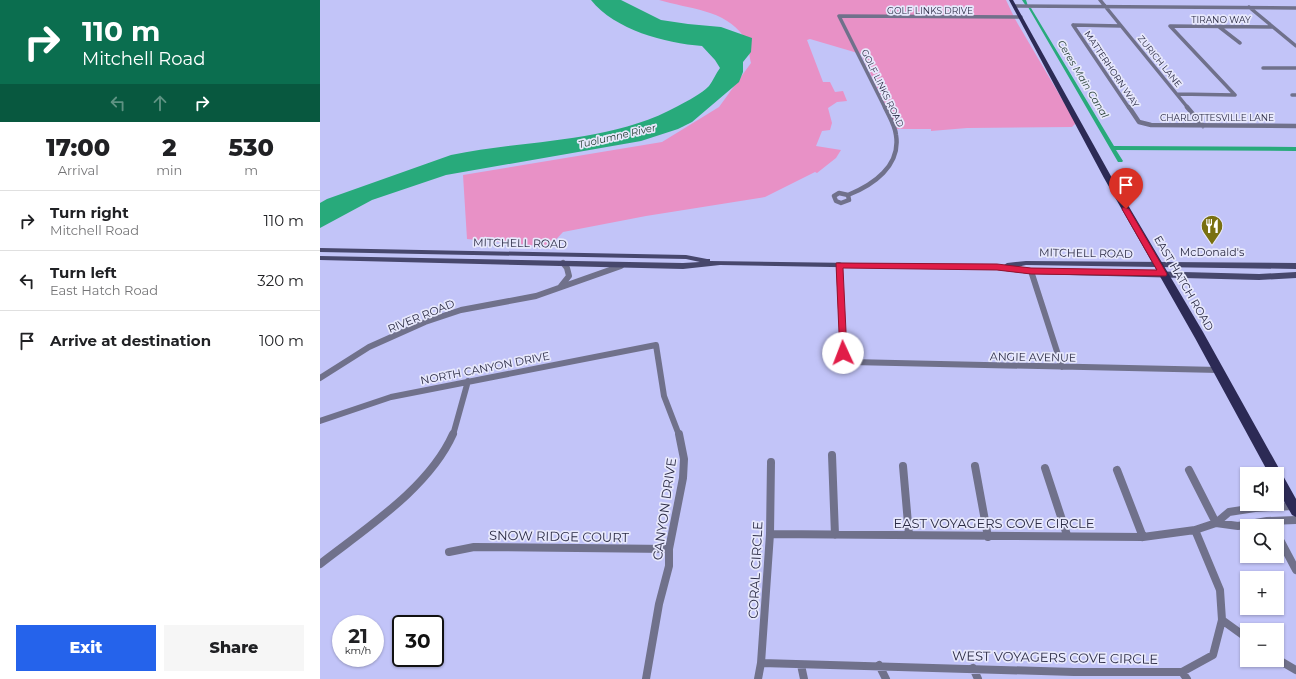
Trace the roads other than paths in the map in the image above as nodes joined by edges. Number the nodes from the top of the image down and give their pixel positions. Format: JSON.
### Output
{"nodes":[{"id":1,"x":1011,"y":0,"type":"edge"},
{"id":2,"x":1100,"y":0,"type":"edge"},
{"id":3,"x":1015,"y":6,"type":"junction"},
{"id":4,"x":1105,"y":6,"type":"junction"},
{"id":5,"x":1248,"y":7,"type":"junction"},
{"id":6,"x":1291,"y":8,"type":"junction"},
{"id":7,"x":1296,"y":8,"type":"edge"},
{"id":8,"x":1296,"y":12,"type":"edge"},
{"id":9,"x":839,"y":16,"type":"joint"},
{"id":10,"x":1021,"y":18,"type":"junction"},
{"id":11,"x":1121,"y":26,"type":"junction"},
{"id":12,"x":1218,"y":26,"type":"junction"},
{"id":13,"x":1272,"y":27,"type":"junction"},
{"id":14,"x":1240,"y":44,"type":"dead end"},
{"id":15,"x":1296,"y":46,"type":"edge"},
{"id":16,"x":1263,"y":68,"type":"dead end"},
{"id":17,"x":1296,"y":68,"type":"edge"},
{"id":18,"x":1177,"y":94,"type":"junction"},
{"id":19,"x":1139,"y":122,"type":"joint"},
{"id":20,"x":1203,"y":126,"type":"junction"},
{"id":21,"x":1296,"y":126,"type":"edge"},
{"id":22,"x":848,"y":195,"type":"dead end"},
{"id":23,"x":320,"y":250,"type":"edge"},
{"id":24,"x":320,"y":258,"type":"edge"},
{"id":25,"x":563,"y":263,"type":"junction"},
{"id":26,"x":720,"y":263,"type":"junction"},
{"id":27,"x":626,"y":265,"type":"junction"},
{"id":28,"x":839,"y":265,"type":"junction"},
{"id":29,"x":1158,"y":265,"type":"junction"},
{"id":30,"x":1296,"y":266,"type":"edge"},
{"id":31,"x":997,"y":267,"type":"junction"},
{"id":32,"x":1031,"y":271,"type":"junction"},
{"id":33,"x":1163,"y":274,"type":"junction"},
{"id":34,"x":1296,"y":275,"type":"edge"},
{"id":35,"x":560,"y":287,"type":"junction"},
{"id":36,"x":656,"y":345,"type":"joint"},
{"id":37,"x":1062,"y":367,"type":"junction"},
{"id":38,"x":1219,"y":370,"type":"junction"},
{"id":39,"x":320,"y":378,"type":"edge"},
{"id":40,"x":468,"y":381,"type":"junction"},
{"id":41,"x":320,"y":421,"type":"edge"},
{"id":42,"x":832,"y":455,"type":"dead end"},
{"id":43,"x":771,"y":462,"type":"dead end"},
{"id":44,"x":903,"y":466,"type":"dead end"},
{"id":45,"x":974,"y":466,"type":"dead end"},
{"id":46,"x":1272,"y":467,"type":"edge"},
{"id":47,"x":1045,"y":468,"type":"dead end"},
{"id":48,"x":1117,"y":470,"type":"dead end"},
{"id":49,"x":1189,"y":470,"type":"dead end"},
{"id":50,"x":1284,"y":489,"type":"edge"},
{"id":51,"x":1295,"y":509,"type":"edge"},
{"id":52,"x":1296,"y":520,"type":"edge"},
{"id":53,"x":1284,"y":522,"type":"edge"},
{"id":54,"x":1216,"y":523,"type":"junction"},
{"id":55,"x":1240,"y":526,"type":"edge"},
{"id":56,"x":1195,"y":530,"type":"junction"},
{"id":57,"x":770,"y":534,"type":"junction"},
{"id":58,"x":835,"y":535,"type":"junction"},
{"id":59,"x":909,"y":535,"type":"junction"},
{"id":60,"x":1067,"y":535,"type":"junction"},
{"id":61,"x":988,"y":536,"type":"junction"},
{"id":62,"x":1143,"y":537,"type":"junction"},
{"id":63,"x":1284,"y":547,"type":"edge"},
{"id":64,"x":670,"y":549,"type":"junction"},
{"id":65,"x":449,"y":552,"type":"dead end"},
{"id":66,"x":320,"y":564,"type":"edge"},
{"id":67,"x":1296,"y":570,"type":"edge"},
{"id":68,"x":1222,"y":620,"type":"junction"},
{"id":69,"x":1240,"y":633,"type":"edge"},
{"id":70,"x":761,"y":663,"type":"junction"},
{"id":71,"x":1284,"y":663,"type":"edge"},
{"id":72,"x":801,"y":665,"type":"junction"},
{"id":73,"x":879,"y":666,"type":"junction"},
{"id":74,"x":973,"y":668,"type":"junction"},
{"id":75,"x":1296,"y":670,"type":"edge"},
{"id":76,"x":1076,"y":675,"type":"edge"},
{"id":77,"x":1185,"y":675,"type":"edge"},
{"id":78,"x":646,"y":679,"type":"edge"},
{"id":79,"x":758,"y":679,"type":"edge"},
{"id":80,"x":804,"y":679,"type":"edge"},
{"id":81,"x":886,"y":679,"type":"edge"},
{"id":82,"x":978,"y":679,"type":"edge"}],
"edges":[{"from":1,"to":3,"type":"main road","name":"EAST HATCH ROAD"},
{"from":2,"to":4,"type":"street","name":"ZURICH LANE"},
{"from":3,"to":4,"type":"street"},
{"from":3,"to":10,"type":"main road","name":"EAST HATCH ROAD"},
{"from":4,"to":5,"type":"street"},
{"from":4,"to":11,"type":"street","name":"ZURICH LANE"},
{"from":5,"to":6,"type":"street"},
{"from":5,"to":13,"type":"street"},
{"from":6,"to":7,"type":"street"},
{"from":6,"to":8,"type":"street"},
{"from":9,"to":10,"type":"street","name":"GOLF LINKS DRIVE"},
{"from":9,"to":22,"type":"street","name":"GOLF LINKS ROAD"},
{"from":10,"to":29,"type":"main road","name":"EAST HATCH ROAD"},
{"from":11,"to":18,"type":"street","name":"ZURICH LANE"},
{"from":11,"to":19,"type":"street","name":"MATTERHORN WAY"},
{"from":12,"to":13,"type":"street","name":"TIRANO WAY"},
{"from":12,"to":14,"type":"street"},
{"from":12,"to":18,"type":"street","name":"TIRANO WAY"},
{"from":13,"to":15,"type":"street"},
{"from":16,"to":17,"type":"street"},
{"from":18,"to":20,"type":"street","name":"ZURICH LANE"},
{"from":19,"to":20,"type":"street","name":"CHARLOTTESVILLE LANE"},
{"from":20,"to":21,"type":"street","name":"CHARLOTTESVILLE LANE"},
{"from":23,"to":26,"type":"main road","name":"MITCHELL ROAD"},
{"from":24,"to":25,"type":"main road","name":"MITCHELL ROAD"},
{"from":25,"to":27,"type":"main road","name":"MITCHELL ROAD"},
{"from":25,"to":35,"type":"street"},
{"from":26,"to":27,"type":"main road","name":"MITCHELL ROAD"},
{"from":26,"to":28,"type":"main road","name":"MITCHELL ROAD"},
{"from":27,"to":35,"type":"street","name":"RIVER ROAD"},
{"from":28,"to":31,"type":"main road","name":"MITCHELL ROAD"},
{"from":28,"to":37,"type":"street","name":"ANGIE AVENUE"},
{"from":29,"to":30,"type":"main road","name":"MITCHELL ROAD"},
{"from":29,"to":31,"type":"main road","name":"MITCHELL ROAD"},
{"from":29,"to":33,"type":"main road","name":"EAST HATCH ROAD"},
{"from":31,"to":32,"type":"main road","name":"MITCHELL ROAD"},
{"from":32,"to":33,"type":"main road","name":"MITCHELL ROAD"},
{"from":32,"to":37,"type":"street"},
{"from":33,"to":34,"type":"main road","name":"MITCHELL ROAD"},
{"from":33,"to":38,"type":"main road","name":"EAST HATCH ROAD"},
{"from":35,"to":39,"type":"street","name":"RIVER ROAD"},
{"from":36,"to":40,"type":"street","name":"NORTH CANYON DRIVE"},
{"from":36,"to":64,"type":"street","name":"CANYON DRIVE"},
{"from":37,"to":38,"type":"street","name":"ANGIE AVENUE"},
{"from":38,"to":46,"type":"main road","name":"EAST HATCH ROAD"},
{"from":40,"to":41,"type":"street","name":"NORTH CANYON DRIVE"},
{"from":40,"to":66,"type":"street"},
{"from":42,"to":58,"type":"street"},
{"from":43,"to":57,"type":"street","name":"CORAL CIRCLE"},
{"from":44,"to":59,"type":"street"},
{"from":45,"to":61,"type":"street"},
{"from":47,"to":60,"type":"street"},
{"from":48,"to":62,"type":"street"},
{"from":49,"to":54,"type":"street"},
{"from":50,"to":51,"type":"main road"},
{"from":51,"to":54,"type":"street","name":"EAST VOYAGERS COVE CIRCLE"},
{"from":52,"to":53,"type":"street","name":"EAST VOYAGERS COVE CIRCLE"},
{"from":54,"to":55,"type":"street","name":"EAST VOYAGERS COVE CIRCLE"},
{"from":54,"to":56,"type":"street","name":"EAST VOYAGERS COVE CIRCLE"},
{"from":56,"to":62,"type":"street","name":"EAST VOYAGERS COVE CIRCLE"},
{"from":56,"to":68,"type":"street","name":"WEST VOYAGERS COVE CIRCLE"},
{"from":57,"to":58,"type":"street","name":"EAST VOYAGERS COVE CIRCLE"},
{"from":57,"to":70,"type":"street","name":"CORAL CIRCLE"},
{"from":58,"to":59,"type":"street","name":"EAST VOYAGERS COVE CIRCLE"},
{"from":59,"to":61,"type":"street","name":"EAST VOYAGERS COVE CIRCLE"},
{"from":60,"to":61,"type":"street","name":"EAST VOYAGERS COVE CIRCLE"},
{"from":60,"to":62,"type":"street","name":"EAST VOYAGERS COVE CIRCLE"},
{"from":63,"to":67,"type":"street"},
{"from":64,"to":65,"type":"street","name":"SNOW RIDGE COURT"},
{"from":64,"to":78,"type":"street","name":"CANYON DRIVE"},
{"from":68,"to":69,"type":"street"},
{"from":68,"to":77,"type":"street","name":"WEST VOYAGERS COVE CIRCLE"},
{"from":70,"to":72,"type":"street","name":"WEST VOYAGERS COVE CIRCLE"},
{"from":70,"to":79,"type":"street","name":"CORAL CIRCLE"},
{"from":71,"to":75,"type":"street"},
{"from":72,"to":73,"type":"street","name":"WEST VOYAGERS COVE CIRCLE"},
{"from":72,"to":80,"type":"street"},
{"from":73,"to":74,"type":"street","name":"WEST VOYAGERS COVE CIRCLE"},
{"from":73,"to":81,"type":"street"},
{"from":74,"to":76,"type":"street","name":"WEST VOYAGERS COVE CIRCLE"},
{"from":74,"to":82,"type":"street"},
{"from":76,"to":77,"type":"street","name":"WEST VOYAGERS COVE CIRCLE"}]}
